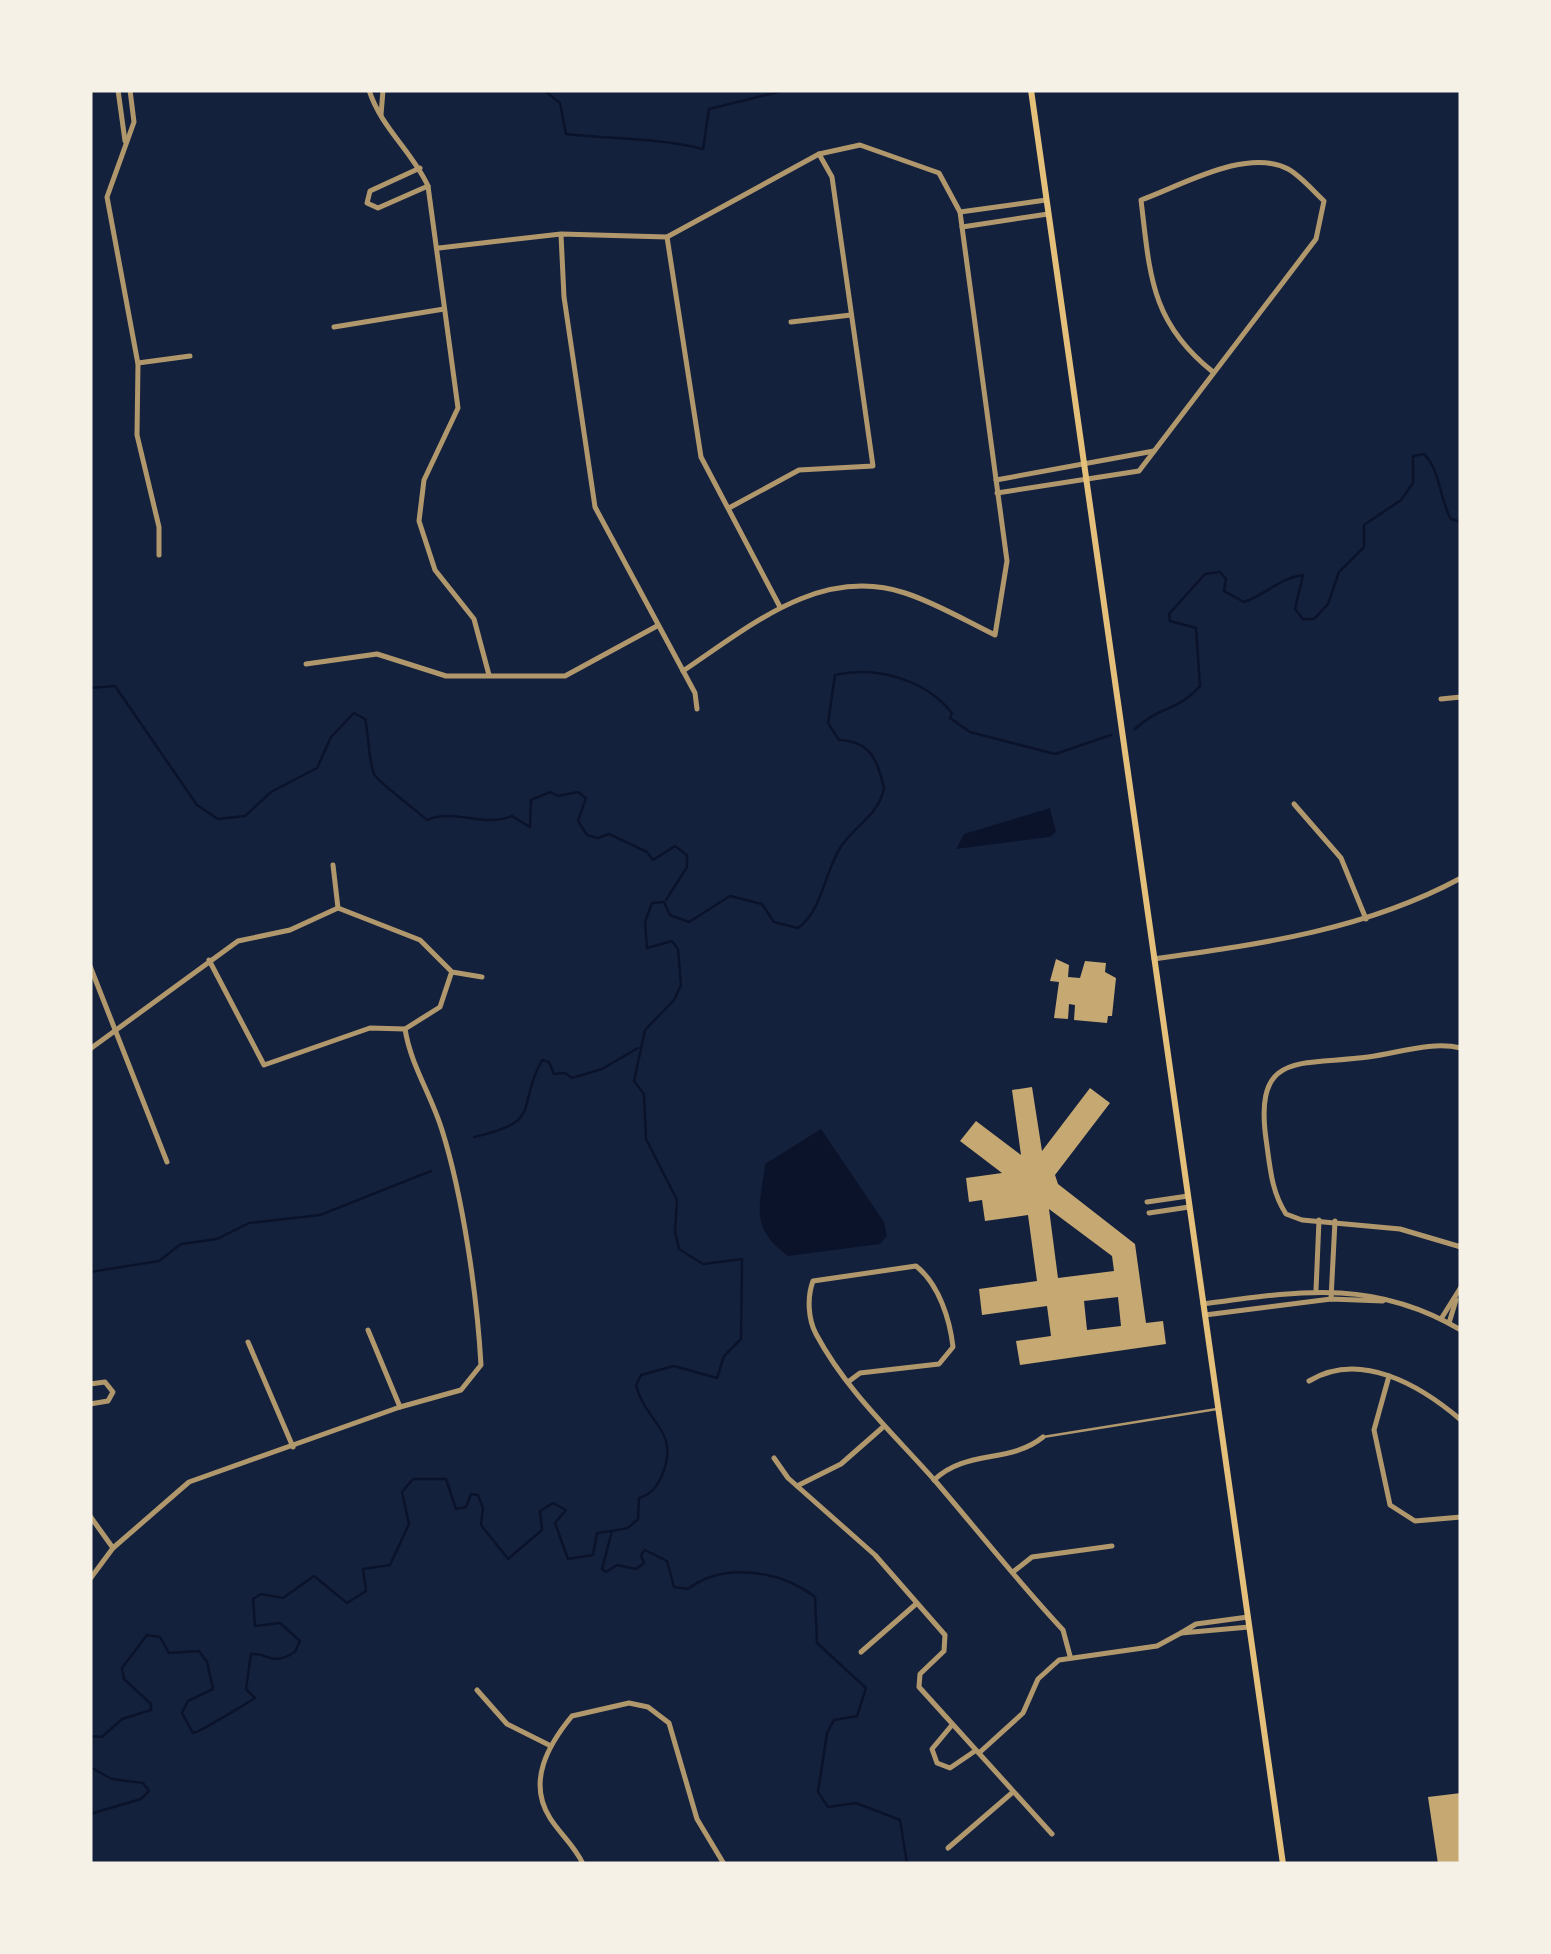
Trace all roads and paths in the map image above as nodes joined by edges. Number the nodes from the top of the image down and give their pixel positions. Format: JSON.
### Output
{"nodes":[{"id":1,"x":118,"y":90,"type":"edge"},
{"id":2,"x":130,"y":90,"type":"edge"},
{"id":3,"x":369,"y":90,"type":"edge"},
{"id":4,"x":383,"y":90,"type":"edge"},
{"id":5,"x":1031,"y":90,"type":"edge"},
{"id":6,"x":381,"y":118,"type":"junction"},
{"id":7,"x":125,"y":144,"type":"junction"},
{"id":8,"x":819,"y":154,"type":"junction"},
{"id":9,"x":420,"y":168,"type":"junction"},
{"id":10,"x":428,"y":186,"type":"junction"},
{"id":11,"x":1046,"y":200,"type":"junction"},
{"id":12,"x":960,"y":212,"type":"junction"},
{"id":13,"x":1048,"y":214,"type":"junction"},
{"id":14,"x":962,"y":226,"type":"junction"},
{"id":15,"x":562,"y":234,"type":"junction"},
{"id":16,"x":667,"y":237,"type":"junction"},
{"id":17,"x":439,"y":248,"type":"junction"},
{"id":18,"x":444,"y":309,"type":"junction"},
{"id":19,"x":851,"y":315,"type":"junction"},
{"id":20,"x":792,"y":322,"type":"dead end"},
{"id":21,"x":334,"y":328,"type":"dead end"},
{"id":22,"x":190,"y":356,"type":"dead end"},
{"id":23,"x":138,"y":364,"type":"junction"},
{"id":24,"x":1212,"y":372,"type":"junction"},
{"id":25,"x":1154,"y":451,"type":"junction"},
{"id":26,"x":1084,"y":464,"type":"junction"},
{"id":27,"x":996,"y":480,"type":"junction"},
{"id":28,"x":1087,"y":480,"type":"junction"},
{"id":29,"x":998,"y":493,"type":"junction"},
{"id":30,"x":729,"y":508,"type":"junction"},
{"id":31,"x":159,"y":555,"type":"dead end"},
{"id":32,"x":780,"y":606,"type":"junction"},
{"id":33,"x":658,"y":626,"type":"junction"},
{"id":34,"x":306,"y":664,"type":"dead end"},
{"id":35,"x":683,"y":670,"type":"junction"},
{"id":36,"x":489,"y":674,"type":"junction"},
{"id":37,"x":1461,"y":697,"type":"edge"},
{"id":38,"x":1441,"y":699,"type":"dead end"},
{"id":39,"x":697,"y":709,"type":"dead end"},
{"id":40,"x":1294,"y":804,"type":"dead end"},
{"id":41,"x":334,"y":865,"type":"dead end"},
{"id":42,"x":1461,"y":878,"type":"edge"},
{"id":43,"x":338,"y":908,"type":"junction"},
{"id":44,"x":1366,"y":919,"type":"junction"},
{"id":45,"x":1154,"y":959,"type":"junction"},
{"id":46,"x":209,"y":960,"type":"junction"},
{"id":47,"x":90,"y":966,"type":"edge"},
{"id":48,"x":452,"y":972,"type":"junction"},
{"id":49,"x":482,"y":977,"type":"dead end"},
{"id":50,"x":405,"y":1029,"type":"junction"},
{"id":51,"x":114,"y":1033,"type":"junction"},
{"id":52,"x":1461,"y":1048,"type":"edge"},
{"id":53,"x":90,"y":1050,"type":"edge"},
{"id":54,"x":167,"y":1162,"type":"dead end"},
{"id":55,"x":1188,"y":1196,"type":"junction"},
{"id":56,"x":1147,"y":1202,"type":"dead end"},
{"id":57,"x":1189,"y":1208,"type":"junction"},
{"id":58,"x":1149,"y":1213,"type":"dead end"},
{"id":59,"x":1319,"y":1220,"type":"junction"},
{"id":60,"x":1335,"y":1221,"type":"junction"},
{"id":61,"x":1461,"y":1247,"type":"edge"},
{"id":62,"x":1316,"y":1268,"type":"junction"},
{"id":63,"x":1331,"y":1268,"type":"junction"},
{"id":64,"x":1461,"y":1288,"type":"edge"},
{"id":65,"x":1316,"y":1290,"type":"junction"},
{"id":66,"x":1330,"y":1290,"type":"junction"},
{"id":67,"x":1456,"y":1297,"type":"junction"},
{"id":68,"x":1331,"y":1299,"type":"junction"},
{"id":69,"x":1386,"y":1301,"type":"junction"},
{"id":70,"x":1203,"y":1304,"type":"junction"},
{"id":71,"x":1204,"y":1315,"type":"junction"},
{"id":72,"x":1441,"y":1319,"type":"junction"},
{"id":73,"x":1449,"y":1323,"type":"junction"},
{"id":74,"x":368,"y":1330,"type":"dead end"},
{"id":75,"x":1461,"y":1330,"type":"edge"},
{"id":76,"x":248,"y":1342,"type":"dead end"},
{"id":77,"x":1389,"y":1376,"type":"junction"},
{"id":78,"x":1308,"y":1381,"type":"dead end"},
{"id":79,"x":848,"y":1382,"type":"junction"},
{"id":80,"x":90,"y":1384,"type":"edge"},
{"id":81,"x":90,"y":1404,"type":"edge"},
{"id":82,"x":400,"y":1406,"type":"junction"},
{"id":83,"x":1218,"y":1409,"type":"junction"},
{"id":84,"x":1461,"y":1420,"type":"edge"},
{"id":85,"x":882,"y":1428,"type":"junction"},
{"id":86,"x":1043,"y":1438,"type":"joint"},
{"id":87,"x":293,"y":1447,"type":"junction"},
{"id":88,"x":774,"y":1458,"type":"dead end"},
{"id":89,"x":934,"y":1480,"type":"junction"},
{"id":90,"x":797,"y":1486,"type":"junction"},
{"id":91,"x":90,"y":1516,"type":"edge"},
{"id":92,"x":1461,"y":1517,"type":"edge"},
{"id":93,"x":1112,"y":1546,"type":"dead end"},
{"id":94,"x":113,"y":1548,"type":"junction"},
{"id":95,"x":1013,"y":1572,"type":"junction"},
{"id":96,"x":90,"y":1578,"type":"edge"},
{"id":97,"x":916,"y":1604,"type":"junction"},
{"id":98,"x":1248,"y":1617,"type":"junction"},
{"id":99,"x":1203,"y":1623,"type":"junction"},
{"id":100,"x":1249,"y":1627,"type":"junction"},
{"id":101,"x":1181,"y":1633,"type":"junction"},
{"id":102,"x":1204,"y":1634,"type":"junction"},
{"id":103,"x":860,"y":1652,"type":"dead end"},
{"id":104,"x":1070,"y":1656,"type":"junction"},
{"id":105,"x":477,"y":1690,"type":"dead end"},
{"id":106,"x":952,"y":1726,"type":"junction"},
{"id":107,"x":550,"y":1746,"type":"junction"},
{"id":108,"x":977,"y":1752,"type":"junction"},
{"id":109,"x":1013,"y":1792,"type":"junction"},
{"id":110,"x":1052,"y":1834,"type":"dead end"},
{"id":111,"x":948,"y":1848,"type":"dead end"},
{"id":112,"x":583,"y":1864,"type":"edge"},
{"id":113,"x":724,"y":1864,"type":"edge"},
{"id":114,"x":1282,"y":1864,"type":"edge"}],
"edges":[{"from":1,"to":7,"type":"street"},
{"from":2,"to":7,"type":"street"},
{"from":3,"to":6,"type":"street"},
{"from":4,"to":6,"type":"street"},
{"from":5,"to":11,"type":"main road"},
{"from":6,"to":9,"type":"street"},
{"from":7,"to":23,"type":"street"},
{"from":8,"to":12,"type":"street"},
{"from":8,"to":16,"type":"street"},
{"from":8,"to":19,"type":"street"},
{"from":9,"to":10,"type":"street"},
{"from":9,"to":10,"type":"street"},
{"from":10,"to":17,"type":"street"},
{"from":11,"to":12,"type":"street"},
{"from":11,"to":13,"type":"main road"},
{"from":12,"to":14,"type":"street"},
{"from":13,"to":14,"type":"street"},
{"from":13,"to":26,"type":"main road"},
{"from":14,"to":27,"type":"street"},
{"from":15,"to":16,"type":"street"},
{"from":15,"to":17,"type":"street"},
{"from":15,"to":33,"type":"street"},
{"from":16,"to":30,"type":"street"},
{"from":17,"to":18,"type":"street"},
{"from":18,"to":21,"type":"street"},
{"from":18,"to":36,"type":"street"},
{"from":19,"to":20,"type":"street"},
{"from":19,"to":30,"type":"street"},
{"from":22,"to":23,"type":"street"},
{"from":23,"to":31,"type":"street"},
{"from":24,"to":24,"type":"street"},
{"from":24,"to":25,"type":"street"},
{"from":25,"to":26,"type":"street"},
{"from":25,"to":28,"type":"street"},
{"from":26,"to":27,"type":"street"},
{"from":26,"to":28,"type":"main road"},
{"from":27,"to":29,"type":"street"},
{"from":28,"to":29,"type":"street"},
{"from":28,"to":45,"type":"main road"},
{"from":29,"to":32,"type":"street"},
{"from":30,"to":32,"type":"street"},
{"from":32,"to":35,"type":"street"},
{"from":33,"to":35,"type":"street"},
{"from":33,"to":36,"type":"street"},
{"from":34,"to":36,"type":"street"},
{"from":35,"to":39,"type":"street"},
{"from":37,"to":38,"type":"street"},
{"from":40,"to":44,"type":"street"},
{"from":41,"to":43,"type":"street"},
{"from":42,"to":44,"type":"street"},
{"from":43,"to":46,"type":"street"},
{"from":43,"to":48,"type":"street"},
{"from":44,"to":45,"type":"street"},
{"from":45,"to":55,"type":"main road"},
{"from":46,"to":50,"type":"street"},
{"from":46,"to":51,"type":"street"},
{"from":47,"to":51,"type":"street"},
{"from":48,"to":49,"type":"street"},
{"from":48,"to":50,"type":"street"},
{"from":50,"to":82,"type":"street"},
{"from":51,"to":53,"type":"street"},
{"from":51,"to":54,"type":"street"},
{"from":52,"to":59,"type":"street"},
{"from":55,"to":56,"type":"street"},
{"from":55,"to":57,"type":"main road"},
{"from":57,"to":58,"type":"street"},
{"from":57,"to":70,"type":"main road"},
{"from":59,"to":60,"type":"street"},
{"from":59,"to":62,"type":"street"},
{"from":60,"to":61,"type":"street"},
{"from":60,"to":63,"type":"street"},
{"from":62,"to":63,"type":"street"},
{"from":62,"to":65,"type":"street"},
{"from":63,"to":66,"type":"street"},
{"from":64,"to":67,"type":"street"},
{"from":65,"to":66,"type":"street"},
{"from":65,"to":70,"type":"street"},
{"from":66,"to":68,"type":"street"},
{"from":66,"to":69,"type":"street"},
{"from":67,"to":72,"type":"street"},
{"from":67,"to":73,"type":"street"},
{"from":68,"to":69,"type":"street"},
{"from":68,"to":71,"type":"street"},
{"from":69,"to":72,"type":"street"},
{"from":70,"to":71,"type":"main road"},
{"from":71,"to":83,"type":"main road"},
{"from":72,"to":73,"type":"street"},
{"from":73,"to":75,"type":"street"},
{"from":74,"to":82,"type":"street"},
{"from":76,"to":87,"type":"street"},
{"from":77,"to":78,"type":"street"},
{"from":77,"to":84,"type":"street"},
{"from":77,"to":92,"type":"street"},
{"from":79,"to":79,"type":"street"},
{"from":79,"to":85,"type":"street"},
{"from":80,"to":81,"type":"street"},
{"from":82,"to":87,"type":"street"},
{"from":83,"to":86,"type":"lane"},
{"from":83,"to":98,"type":"main road"},
{"from":85,"to":89,"type":"street"},
{"from":85,"to":90,"type":"street"},
{"from":86,"to":89,"type":"street"},
{"from":87,"to":94,"type":"street"},
{"from":88,"to":90,"type":"street"},
{"from":89,"to":95,"type":"street"},
{"from":90,"to":97,"type":"street"},
{"from":91,"to":94,"type":"street"},
{"from":93,"to":95,"type":"street"},
{"from":94,"to":96,"type":"street"},
{"from":95,"to":104,"type":"street"},
{"from":97,"to":103,"type":"street"},
{"from":97,"to":106,"type":"street"},
{"from":98,"to":99,"type":"street"},
{"from":98,"to":100,"type":"main road"},
{"from":99,"to":101,"type":"street"},
{"from":99,"to":102,"type":"street"},
{"from":100,"to":102,"type":"street"},
{"from":100,"to":114,"type":"main road"},
{"from":101,"to":102,"type":"street"},
{"from":101,"to":104,"type":"street"},
{"from":104,"to":108,"type":"street"},
{"from":105,"to":107,"type":"street"},
{"from":106,"to":108,"type":"street"},
{"from":106,"to":108,"type":"street"},
{"from":107,"to":112,"type":"street"},
{"from":107,"to":113,"type":"street"},
{"from":108,"to":109,"type":"street"},
{"from":109,"to":110,"type":"street"},
{"from":109,"to":111,"type":"street"}]}
